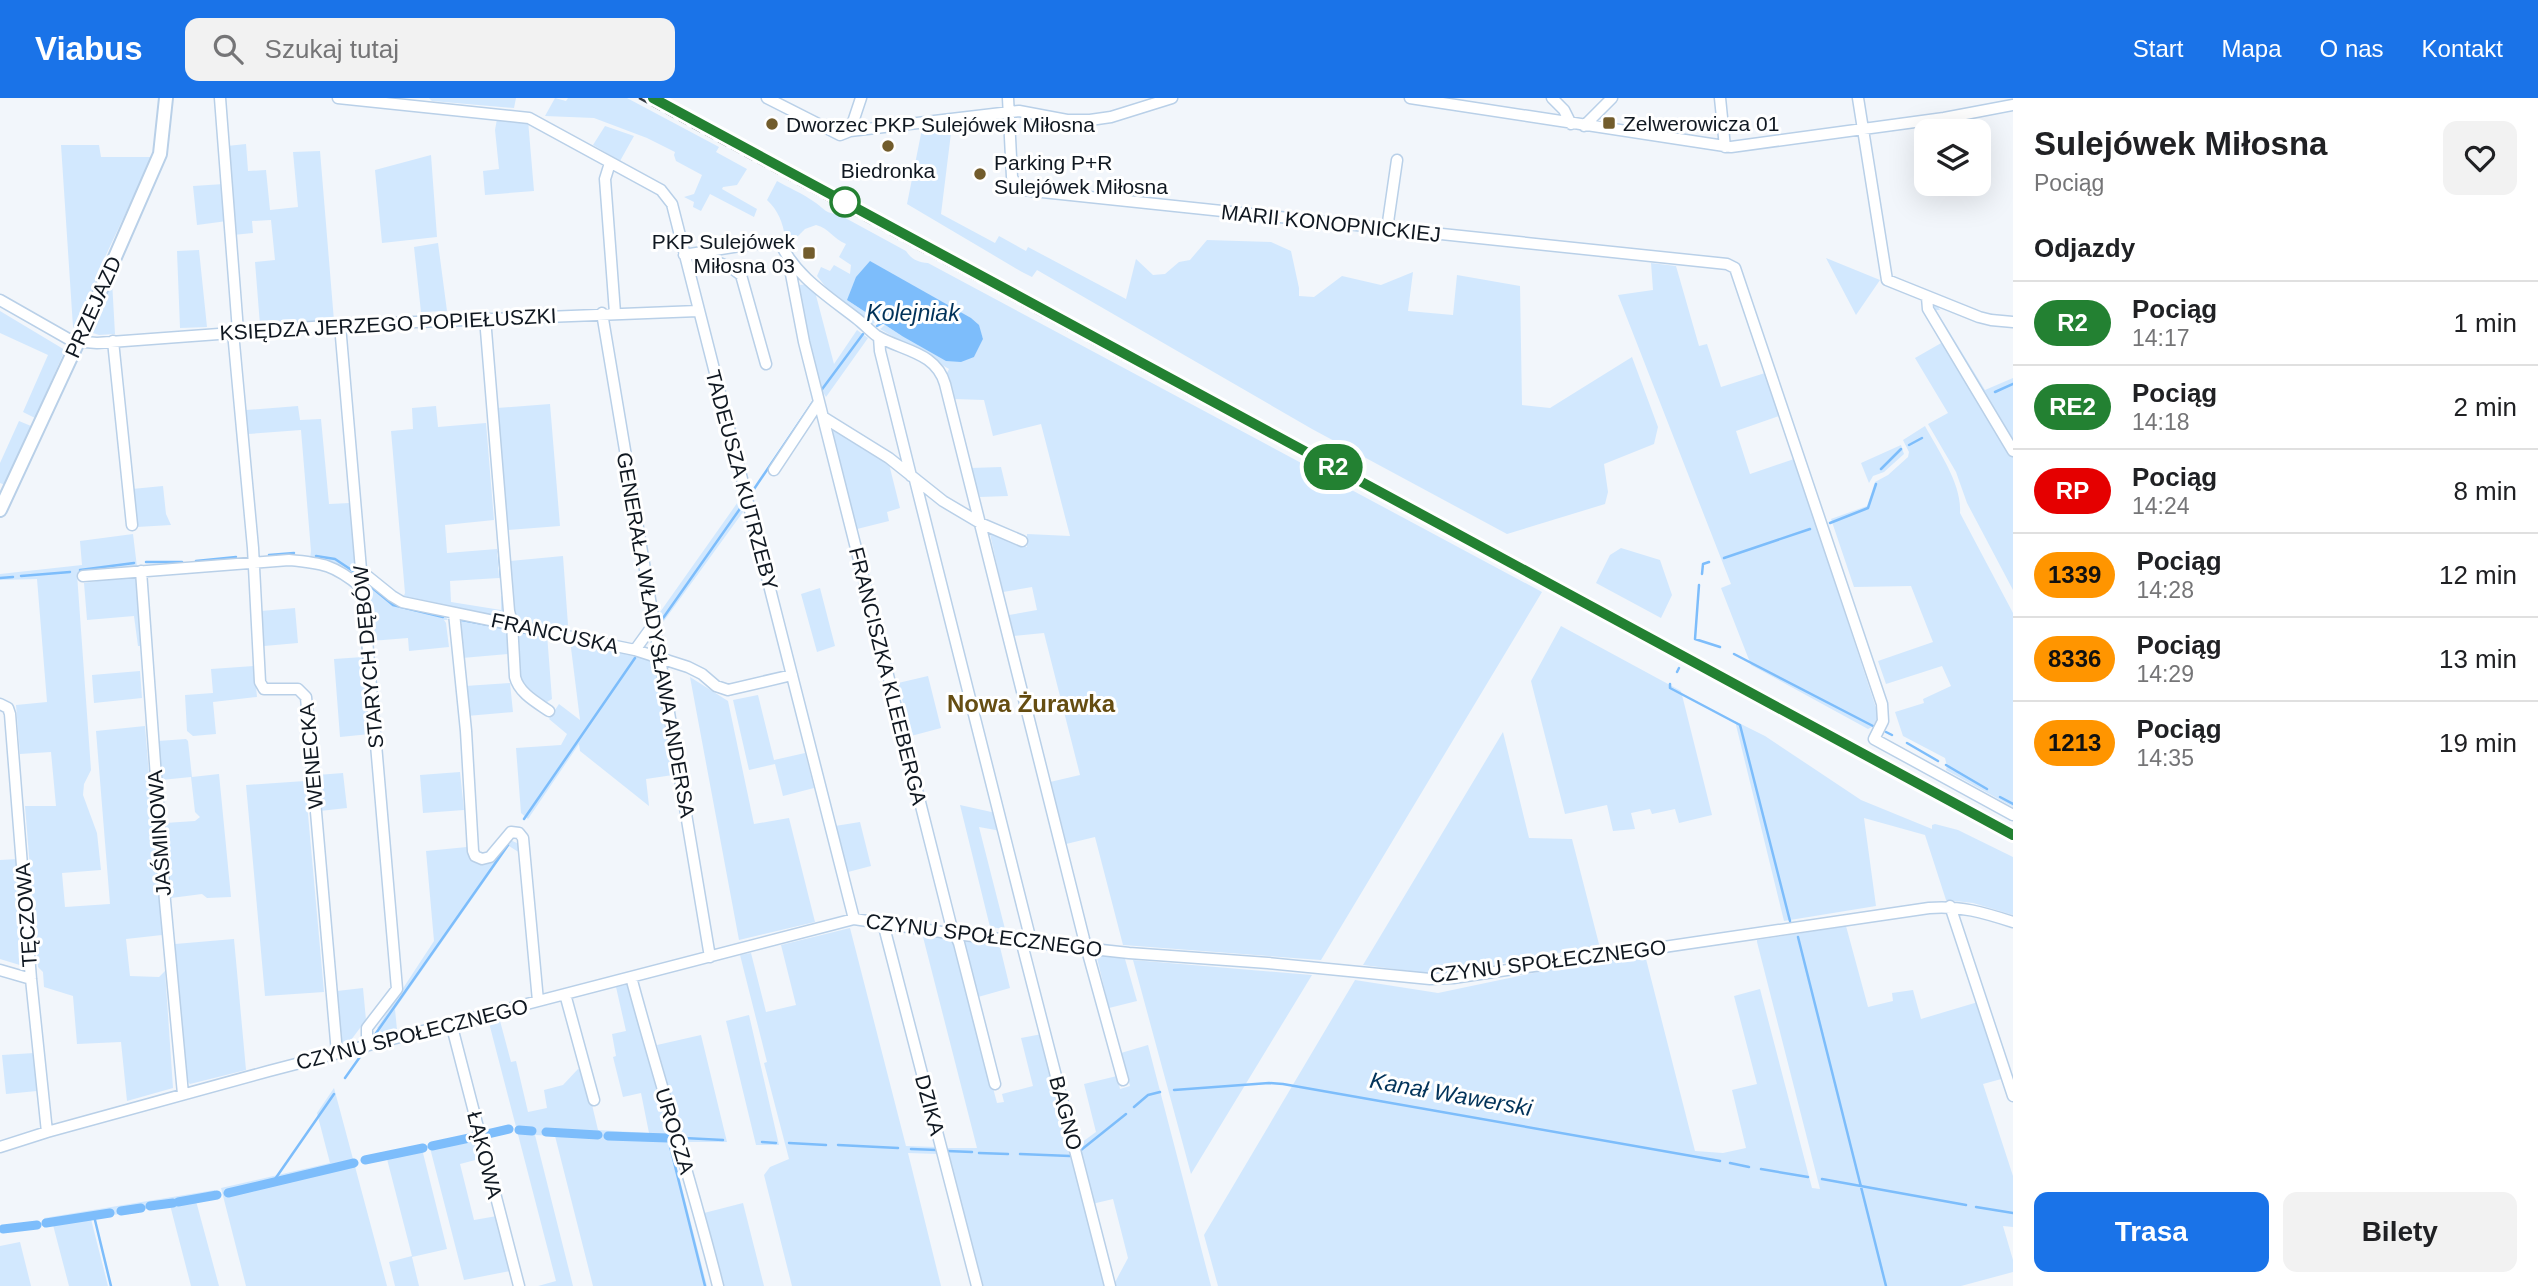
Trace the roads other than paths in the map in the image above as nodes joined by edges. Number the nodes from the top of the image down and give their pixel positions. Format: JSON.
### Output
{"nodes":[{"id":1,"x":166,"y":98,"type":"edge"},
{"id":2,"x":220,"y":98,"type":"edge"},
{"id":3,"x":338,"y":98,"type":"edge"},
{"id":4,"x":767,"y":98,"type":"edge"},
{"id":5,"x":861,"y":98,"type":"edge"},
{"id":6,"x":1008,"y":98,"type":"edge"},
{"id":7,"x":1172,"y":98,"type":"edge"},
{"id":8,"x":1415,"y":98,"type":"edge"},
{"id":9,"x":1552,"y":98,"type":"edge"},
{"id":10,"x":1612,"y":98,"type":"edge"},
{"id":11,"x":1720,"y":98,"type":"edge"},
{"id":12,"x":1858,"y":98,"type":"edge"},
{"id":13,"x":420,"y":102,"type":"edge"},
{"id":14,"x":2013,"y":105,"type":"edge"},
{"id":15,"x":1009,"y":112,"type":"junction"},
{"id":16,"x":1571,"y":124,"type":"junction"},
{"id":17,"x":1584,"y":126,"type":"junction"},
{"id":18,"x":1863,"y":129,"type":"junction"},
{"id":19,"x":850,"y":131,"type":"junction"},
{"id":20,"x":1725,"y":147,"type":"junction"},
{"id":21,"x":1397,"y":160,"type":"dead end"},
{"id":22,"x":610,"y":163,"type":"junction"},
{"id":23,"x":1387,"y":229,"type":"junction"},
{"id":24,"x":696,"y":253,"type":"junction"},
{"id":25,"x":684,"y":255,"type":"junction"},
{"id":26,"x":794,"y":266,"type":"junction"},
{"id":27,"x":1927,"y":297,"type":"junction"},
{"id":28,"x":0,"y":300,"type":"edge"},
{"id":29,"x":698,"y":311,"type":"junction"},
{"id":30,"x":602,"y":313,"type":"junction"},
{"id":31,"x":615,"y":313,"type":"junction"},
{"id":32,"x":485,"y":318,"type":"junction"},
{"id":33,"x":2013,"y":322,"type":"edge"},
{"id":34,"x":340,"y":325,"type":"junction"},
{"id":35,"x":236,"y":332,"type":"junction"},
{"id":36,"x":879,"y":337,"type":"junction"},
{"id":37,"x":113,"y":341,"type":"junction"},
{"id":38,"x":78,"y":342,"type":"junction"},
{"id":39,"x":766,"y":364,"type":"dead end"},
{"id":40,"x":819,"y":402,"type":"junction"},
{"id":41,"x":823,"y":417,"type":"junction"},
{"id":42,"x":2013,"y":451,"type":"edge"},
{"id":43,"x":774,"y":470,"type":"dead end"},
{"id":44,"x":913,"y":478,"type":"junction"},
{"id":45,"x":0,"y":510,"type":"edge"},
{"id":46,"x":980,"y":523,"type":"junction"},
{"id":47,"x":132,"y":525,"type":"dead end"},
{"id":48,"x":1022,"y":541,"type":"dead end"},
{"id":49,"x":253,"y":563,"type":"junction"},
{"id":50,"x":361,"y":570,"type":"junction"},
{"id":51,"x":141,"y":571,"type":"junction"},
{"id":52,"x":83,"y":576,"type":"dead end"},
{"id":53,"x":361,"y":587,"type":"junction"},
{"id":54,"x":454,"y":613,"type":"junction"},
{"id":55,"x":512,"y":623,"type":"junction"},
{"id":56,"x":653,"y":625,"type":"junction"},
{"id":57,"x":635,"y":650,"type":"junction"},
{"id":58,"x":660,"y":658,"type":"junction"},
{"id":59,"x":792,"y":675,"type":"junction"},
{"id":60,"x":0,"y":704,"type":"edge"},
{"id":61,"x":549,"y":711,"type":"dead end"},
{"id":62,"x":2013,"y":815,"type":"edge"},
{"id":63,"x":1950,"y":906,"type":"junction"},
{"id":64,"x":854,"y":919,"type":"junction"},
{"id":65,"x":2013,"y":922,"type":"edge"},
{"id":66,"x":883,"y":923,"type":"junction"},
{"id":67,"x":955,"y":934,"type":"junction"},
{"id":68,"x":1026,"y":941,"type":"junction"},
{"id":69,"x":1087,"y":948,"type":"junction"},
{"id":70,"x":710,"y":957,"type":"junction"},
{"id":71,"x":0,"y":970,"type":"edge"},
{"id":72,"x":631,"y":977,"type":"junction"},
{"id":73,"x":31,"y":979,"type":"junction"},
{"id":74,"x":565,"y":994,"type":"junction"},
{"id":75,"x":538,"y":1001,"type":"junction"},
{"id":76,"x":451,"y":1023,"type":"junction"},
{"id":77,"x":367,"y":1046,"type":"junction"},
{"id":78,"x":337,"y":1053,"type":"junction"},
{"id":79,"x":1123,"y":1080,"type":"dead end"},
{"id":80,"x":995,"y":1084,"type":"dead end"},
{"id":81,"x":183,"y":1094,"type":"junction"},
{"id":82,"x":2013,"y":1096,"type":"edge"},
{"id":83,"x":594,"y":1100,"type":"dead end"},
{"id":84,"x":47,"y":1132,"type":"junction"},
{"id":85,"x":0,"y":1147,"type":"edge"},
{"id":86,"x":519,"y":1286,"type":"edge"},
{"id":87,"x":718,"y":1286,"type":"edge"},
{"id":88,"x":977,"y":1286,"type":"edge"},
{"id":89,"x":1110,"y":1286,"type":"edge"}],
"edges":[{"from":1,"to":38,"type":"street","name":"PRZEJAZD"},
{"from":2,"to":35,"type":"street","name":"WENECKA"},
{"from":3,"to":13,"type":"street"},
{"from":4,"to":19,"type":"street"},
{"from":5,"to":19,"type":"street"},
{"from":6,"to":15,"type":"street","name":"MARII KONOPNICKIEJ"},
{"from":7,"to":15,"type":"street"},
{"from":8,"to":16,"type":"street"},
{"from":9,"to":16,"type":"street"},
{"from":10,"to":17,"type":"street"},
{"from":11,"to":20,"type":"street"},
{"from":12,"to":18,"type":"street"},
{"from":13,"to":22,"type":"street","name":"TADEUSZA KUTRZEBY"},
{"from":14,"to":18,"type":"street"},
{"from":15,"to":19,"type":"street"},
{"from":15,"to":23,"type":"street","name":"MARII KONOPNICKIEJ"},
{"from":16,"to":17,"type":"street"},
{"from":17,"to":20,"type":"street"},
{"from":18,"to":20,"type":"street"},
{"from":18,"to":27,"type":"street"},
{"from":21,"to":23,"type":"street"},
{"from":22,"to":25,"type":"street","name":"TADEUSZA KUTRZEBY"},
{"from":22,"to":31,"type":"street"},
{"from":23,"to":62,"type":"street","name":"MARII KONOPNICKIEJ"},
{"from":24,"to":25,"type":"street"},
{"from":24,"to":26,"type":"street"},
{"from":24,"to":39,"type":"street"},
{"from":25,"to":29,"type":"street","name":"TADEUSZA KUTRZEBY"},
{"from":26,"to":36,"type":"street"},
{"from":26,"to":40,"type":"street","name":"FRANCISZKA KLEEBERGA"},
{"from":27,"to":33,"type":"street"},
{"from":27,"to":42,"type":"street"},
{"from":28,"to":38,"type":"street"},
{"from":29,"to":31,"type":"street","name":"KSIĘDZA JERZEGO POPIEŁUSZKI"},
{"from":29,"to":59,"type":"street","name":"TADEUSZA KUTRZEBY"},
{"from":30,"to":31,"type":"street","name":"KSIĘDZA JERZEGO POPIEŁUSZKI"},
{"from":30,"to":32,"type":"street","name":"KSIĘDZA JERZEGO POPIEŁUSZKI"},
{"from":30,"to":56,"type":"street","name":"GENERAŁA WŁADYSŁAWA ANDERSA"},
{"from":32,"to":34,"type":"street","name":"KSIĘDZA JERZEGO POPIEŁUSZKI"},
{"from":32,"to":55,"type":"street"},
{"from":34,"to":35,"type":"street","name":"KSIĘDZA JERZEGO POPIEŁUSZKI"},
{"from":34,"to":50,"type":"street","name":"STARYCH DĘBÓW"},
{"from":35,"to":37,"type":"street","name":"KSIĘDZA JERZEGO POPIEŁUSZKI"},
{"from":35,"to":49,"type":"street","name":"WENECKA"},
{"from":36,"to":44,"type":"street","name":"BAGNO"},
{"from":36,"to":46,"type":"street"},
{"from":37,"to":38,"type":"street","name":"KSIĘDZA JERZEGO POPIEŁUSZKI"},
{"from":37,"to":47,"type":"street"},
{"from":38,"to":45,"type":"street","name":"PRZEJAZD"},
{"from":40,"to":41,"type":"street","name":"FRANCISZKA KLEEBERGA"},
{"from":40,"to":43,"type":"street"},
{"from":41,"to":44,"type":"street"},
{"from":41,"to":67,"type":"street","name":"FRANCISZKA KLEEBERGA"},
{"from":44,"to":46,"type":"street"},
{"from":44,"to":68,"type":"street","name":"BAGNO"},
{"from":46,"to":48,"type":"street"},
{"from":46,"to":69,"type":"street"},
{"from":49,"to":51,"type":"street"},
{"from":49,"to":53,"type":"street"},
{"from":49,"to":78,"type":"street","name":"WENECKA"},
{"from":50,"to":53,"type":"street","name":"STARYCH DĘBÓW"},
{"from":50,"to":54,"type":"street","name":"FRANCUSKA"},
{"from":51,"to":52,"type":"street"},
{"from":51,"to":81,"type":"street","name":"JAŚMINOWA"},
{"from":53,"to":77,"type":"street","name":"STARYCH DĘBÓW"},
{"from":54,"to":55,"type":"street","name":"FRANCUSKA"},
{"from":54,"to":75,"type":"street"},
{"from":55,"to":57,"type":"street","name":"FRANCUSKA"},
{"from":55,"to":61,"type":"street"},
{"from":56,"to":57,"type":"street"},
{"from":56,"to":58,"type":"street","name":"GENERAŁA WŁADYSŁAWA ANDERSA"},
{"from":57,"to":58,"type":"street","name":"FRANCUSKA"},
{"from":58,"to":59,"type":"street","name":"FRANCUSKA"},
{"from":58,"to":70,"type":"street","name":"GENERAŁA WŁADYSŁAWA ANDERSA"},
{"from":59,"to":64,"type":"street","name":"TADEUSZA KUTRZEBY"},
{"from":60,"to":73,"type":"street","name":"TĘCZOWA"},
{"from":63,"to":65,"type":"street"},
{"from":63,"to":69,"type":"street","name":"CZYNU SPOŁECZNEGO"},
{"from":63,"to":82,"type":"street"},
{"from":64,"to":66,"type":"street","name":"CZYNU SPOŁECZNEGO"},
{"from":64,"to":70,"type":"street","name":"CZYNU SPOŁECZNEGO"},
{"from":66,"to":67,"type":"street","name":"CZYNU SPOŁECZNEGO"},
{"from":66,"to":88,"type":"street","name":"DZIKA"},
{"from":67,"to":68,"type":"street","name":"CZYNU SPOŁECZNEGO"},
{"from":67,"to":80,"type":"street","name":"FRANCISZKA KLEEBERGA"},
{"from":68,"to":69,"type":"street","name":"CZYNU SPOŁECZNEGO"},
{"from":68,"to":89,"type":"street","name":"BAGNO"},
{"from":69,"to":79,"type":"street"},
{"from":70,"to":72,"type":"street","name":"CZYNU SPOŁECZNEGO"},
{"from":71,"to":73,"type":"street"},
{"from":72,"to":74,"type":"street","name":"CZYNU SPOŁECZNEGO"},
{"from":72,"to":87,"type":"street","name":"UROCZA"},
{"from":73,"to":84,"type":"street","name":"TĘCZOWA"},
{"from":74,"to":75,"type":"street","name":"CZYNU SPOŁECZNEGO"},
{"from":74,"to":83,"type":"street"},
{"from":75,"to":76,"type":"street","name":"CZYNU SPOŁECZNEGO"},
{"from":76,"to":77,"type":"street","name":"CZYNU SPOŁECZNEGO"},
{"from":76,"to":86,"type":"street","name":"ŁĄKOWA"},
{"from":77,"to":78,"type":"street","name":"CZYNU SPOŁECZNEGO"},
{"from":78,"to":81,"type":"street","name":"CZYNU SPOŁECZNEGO"},
{"from":81,"to":84,"type":"street","name":"CZYNU SPOŁECZNEGO"},
{"from":84,"to":85,"type":"street","name":"CZYNU SPOŁECZNEGO"}]}
